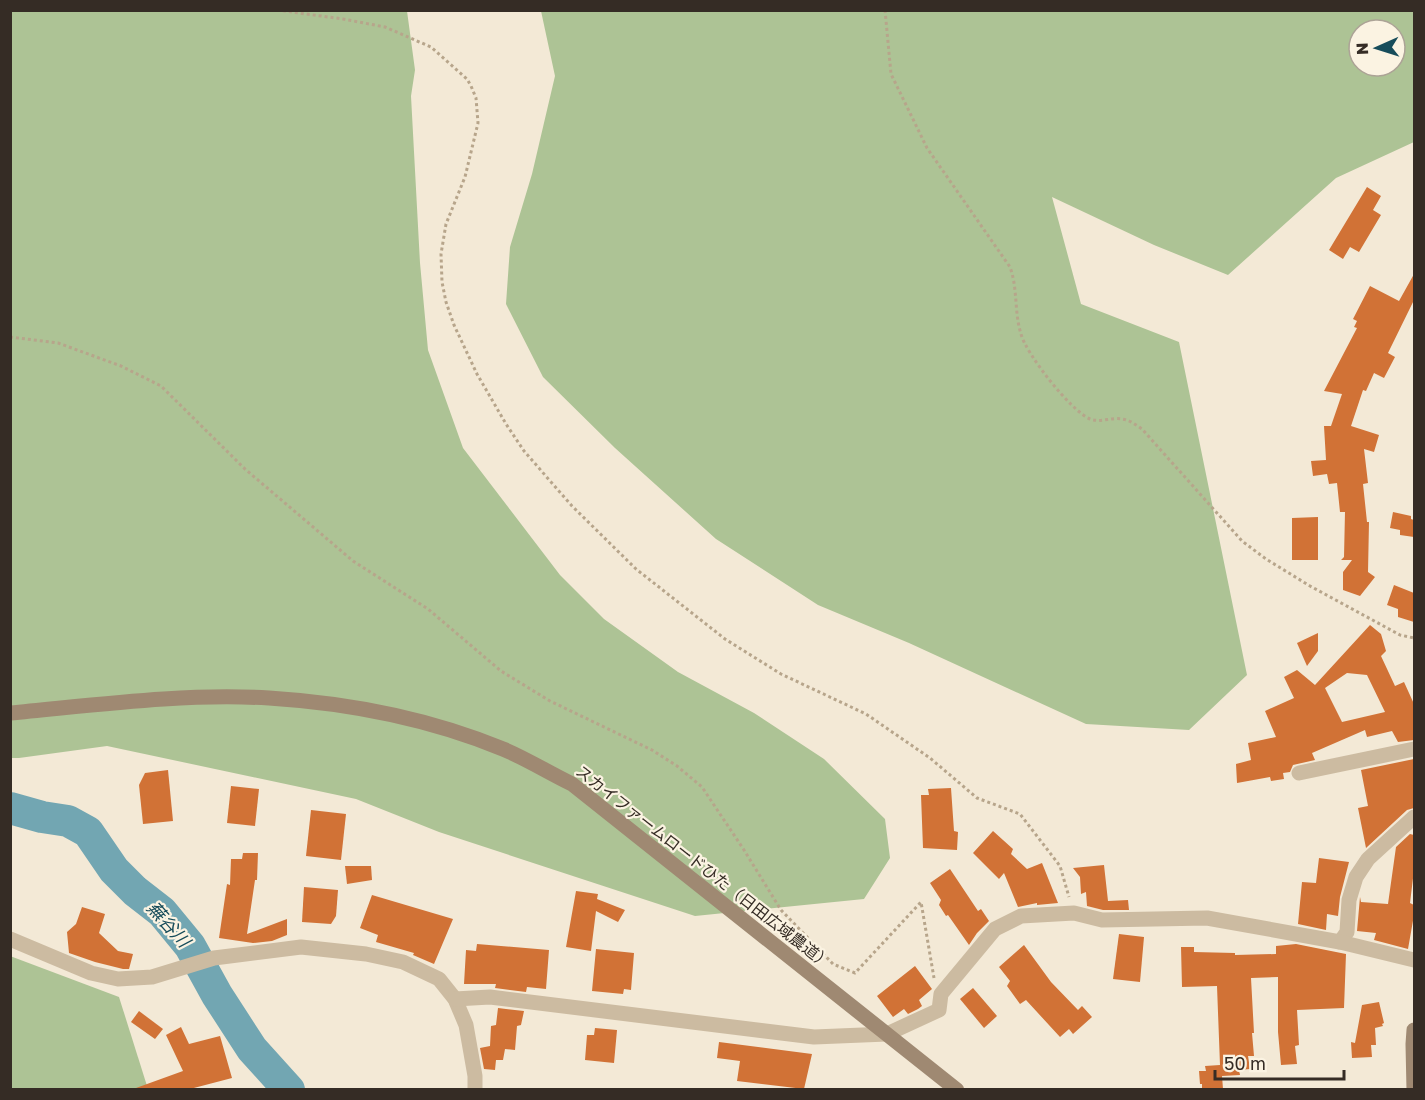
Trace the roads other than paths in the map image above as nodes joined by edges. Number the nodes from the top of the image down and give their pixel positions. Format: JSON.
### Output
{"nodes":[{"id":1,"x":10,"y":713,"type":"edge"},
{"id":2,"x":1414,"y":749,"type":"edge"},
{"id":3,"x":1299,"y":773,"type":"dead end"},
{"id":4,"x":1414,"y":817,"type":"edge"},
{"id":5,"x":10,"y":939,"type":"edge"},
{"id":6,"x":1340,"y":942,"type":"junction"},
{"id":7,"x":1414,"y":960,"type":"edge"},
{"id":8,"x":455,"y":999,"type":"junction"},
{"id":9,"x":1414,"y":1030,"type":"edge"},
{"id":10,"x":887,"y":1034,"type":"junction"},
{"id":11,"x":475,"y":1089,"type":"edge"},
{"id":12,"x":957,"y":1089,"type":"edge"},
{"id":13,"x":1414,"y":1089,"type":"edge"}],
"edges":[{"from":1,"to":10,"type":"street","name":"スカイファームロードひた（日田広域農道）"},
{"from":2,"to":3,"type":"street"},
{"from":4,"to":6,"type":"street"},
{"from":5,"to":8,"type":"street"},
{"from":6,"to":7,"type":"street"},
{"from":6,"to":10,"type":"street"},
{"from":8,"to":10,"type":"street"},
{"from":8,"to":11,"type":"street"},
{"from":9,"to":13,"type":"street"},
{"from":10,"to":12,"type":"street","name":"スカイファームロードひた（日田広域農道）"}]}
